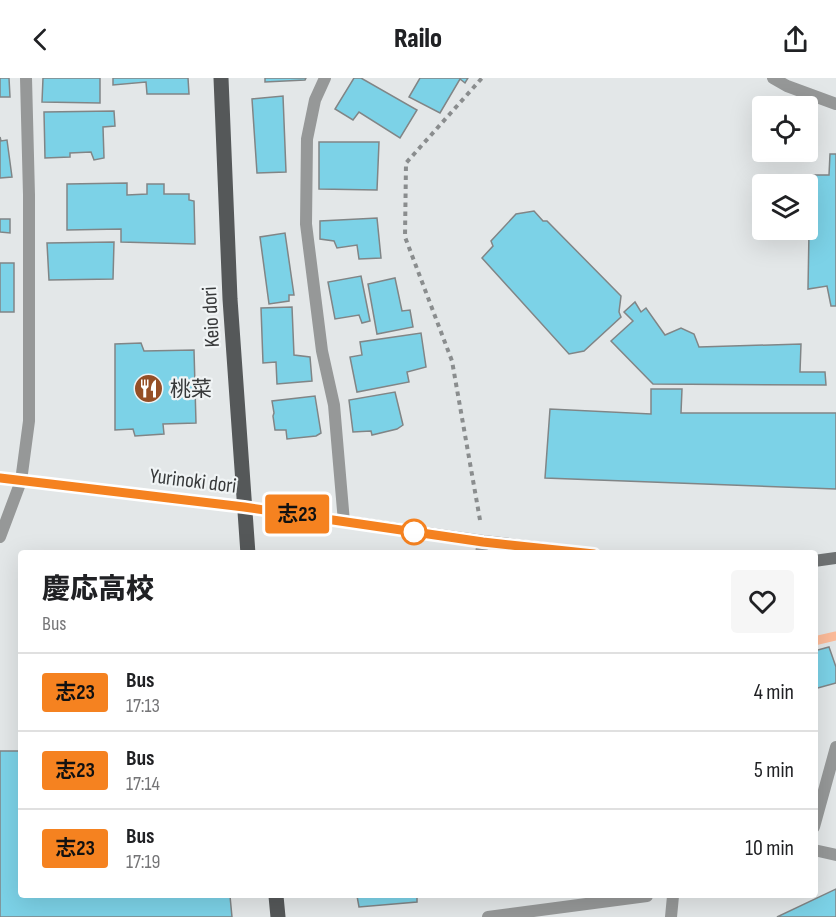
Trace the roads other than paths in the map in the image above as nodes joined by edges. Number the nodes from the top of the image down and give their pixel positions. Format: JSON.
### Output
{"nodes":[{"id":1,"x":26,"y":78,"type":"edge"},
{"id":2,"x":221,"y":78,"type":"edge"},
{"id":3,"x":325,"y":78,"type":"edge"},
{"id":4,"x":773,"y":78,"type":"edge"},
{"id":5,"x":836,"y":104,"type":"edge"},
{"id":6,"x":0,"y":478,"type":"edge"},
{"id":7,"x":21,"y":481,"type":"junction"},
{"id":8,"x":244,"y":507,"type":"junction"},
{"id":9,"x":344,"y":522,"type":"junction"},
{"id":10,"x":0,"y":537,"type":"edge"},
{"id":11,"x":482,"y":548,"type":"edge"},
{"id":12,"x":248,"y":550,"type":"edge"},
{"id":13,"x":519,"y":550,"type":"edge"},
{"id":14,"x":836,"y":558,"type":"edge"},
{"id":15,"x":818,"y":560,"type":"edge"},
{"id":16,"x":836,"y":747,"type":"edge"},
{"id":17,"x":818,"y":812,"type":"edge"},
{"id":18,"x":818,"y":850,"type":"edge"},
{"id":19,"x":836,"y":855,"type":"edge"},
{"id":20,"x":276,"y":898,"type":"edge"},
{"id":21,"x":632,"y":898,"type":"edge"},
{"id":22,"x":673,"y":898,"type":"edge"},
{"id":23,"x":278,"y":917,"type":"edge"},
{"id":24,"x":488,"y":917,"type":"edge"},
{"id":25,"x":671,"y":917,"type":"edge"}],
"edges":[{"from":1,"to":7,"type":"street"},
{"from":2,"to":8,"type":"main road","name":"Keio dori"},
{"from":3,"to":9,"type":"street"},
{"from":4,"to":5,"type":"street"},
{"from":6,"to":7,"type":"street","name":"Yurinoki dori"},
{"from":7,"to":8,"type":"street","name":"Yurinoki dori"},
{"from":7,"to":10,"type":"street"},
{"from":8,"to":9,"type":"street","name":"Yurinoki dori"},
{"from":8,"to":12,"type":"main road","name":"Keio dori"},
{"from":9,"to":11,"type":"street","name":"Yurinoki dori"},
{"from":11,"to":13,"type":"street","name":"Yurinoki dori"},
{"from":14,"to":15,"type":"street"},
{"from":16,"to":17,"type":"street"},
{"from":18,"to":19,"type":"street"},
{"from":20,"to":23,"type":"main road"},
{"from":21,"to":24,"type":"street"},
{"from":22,"to":25,"type":"street"}]}
